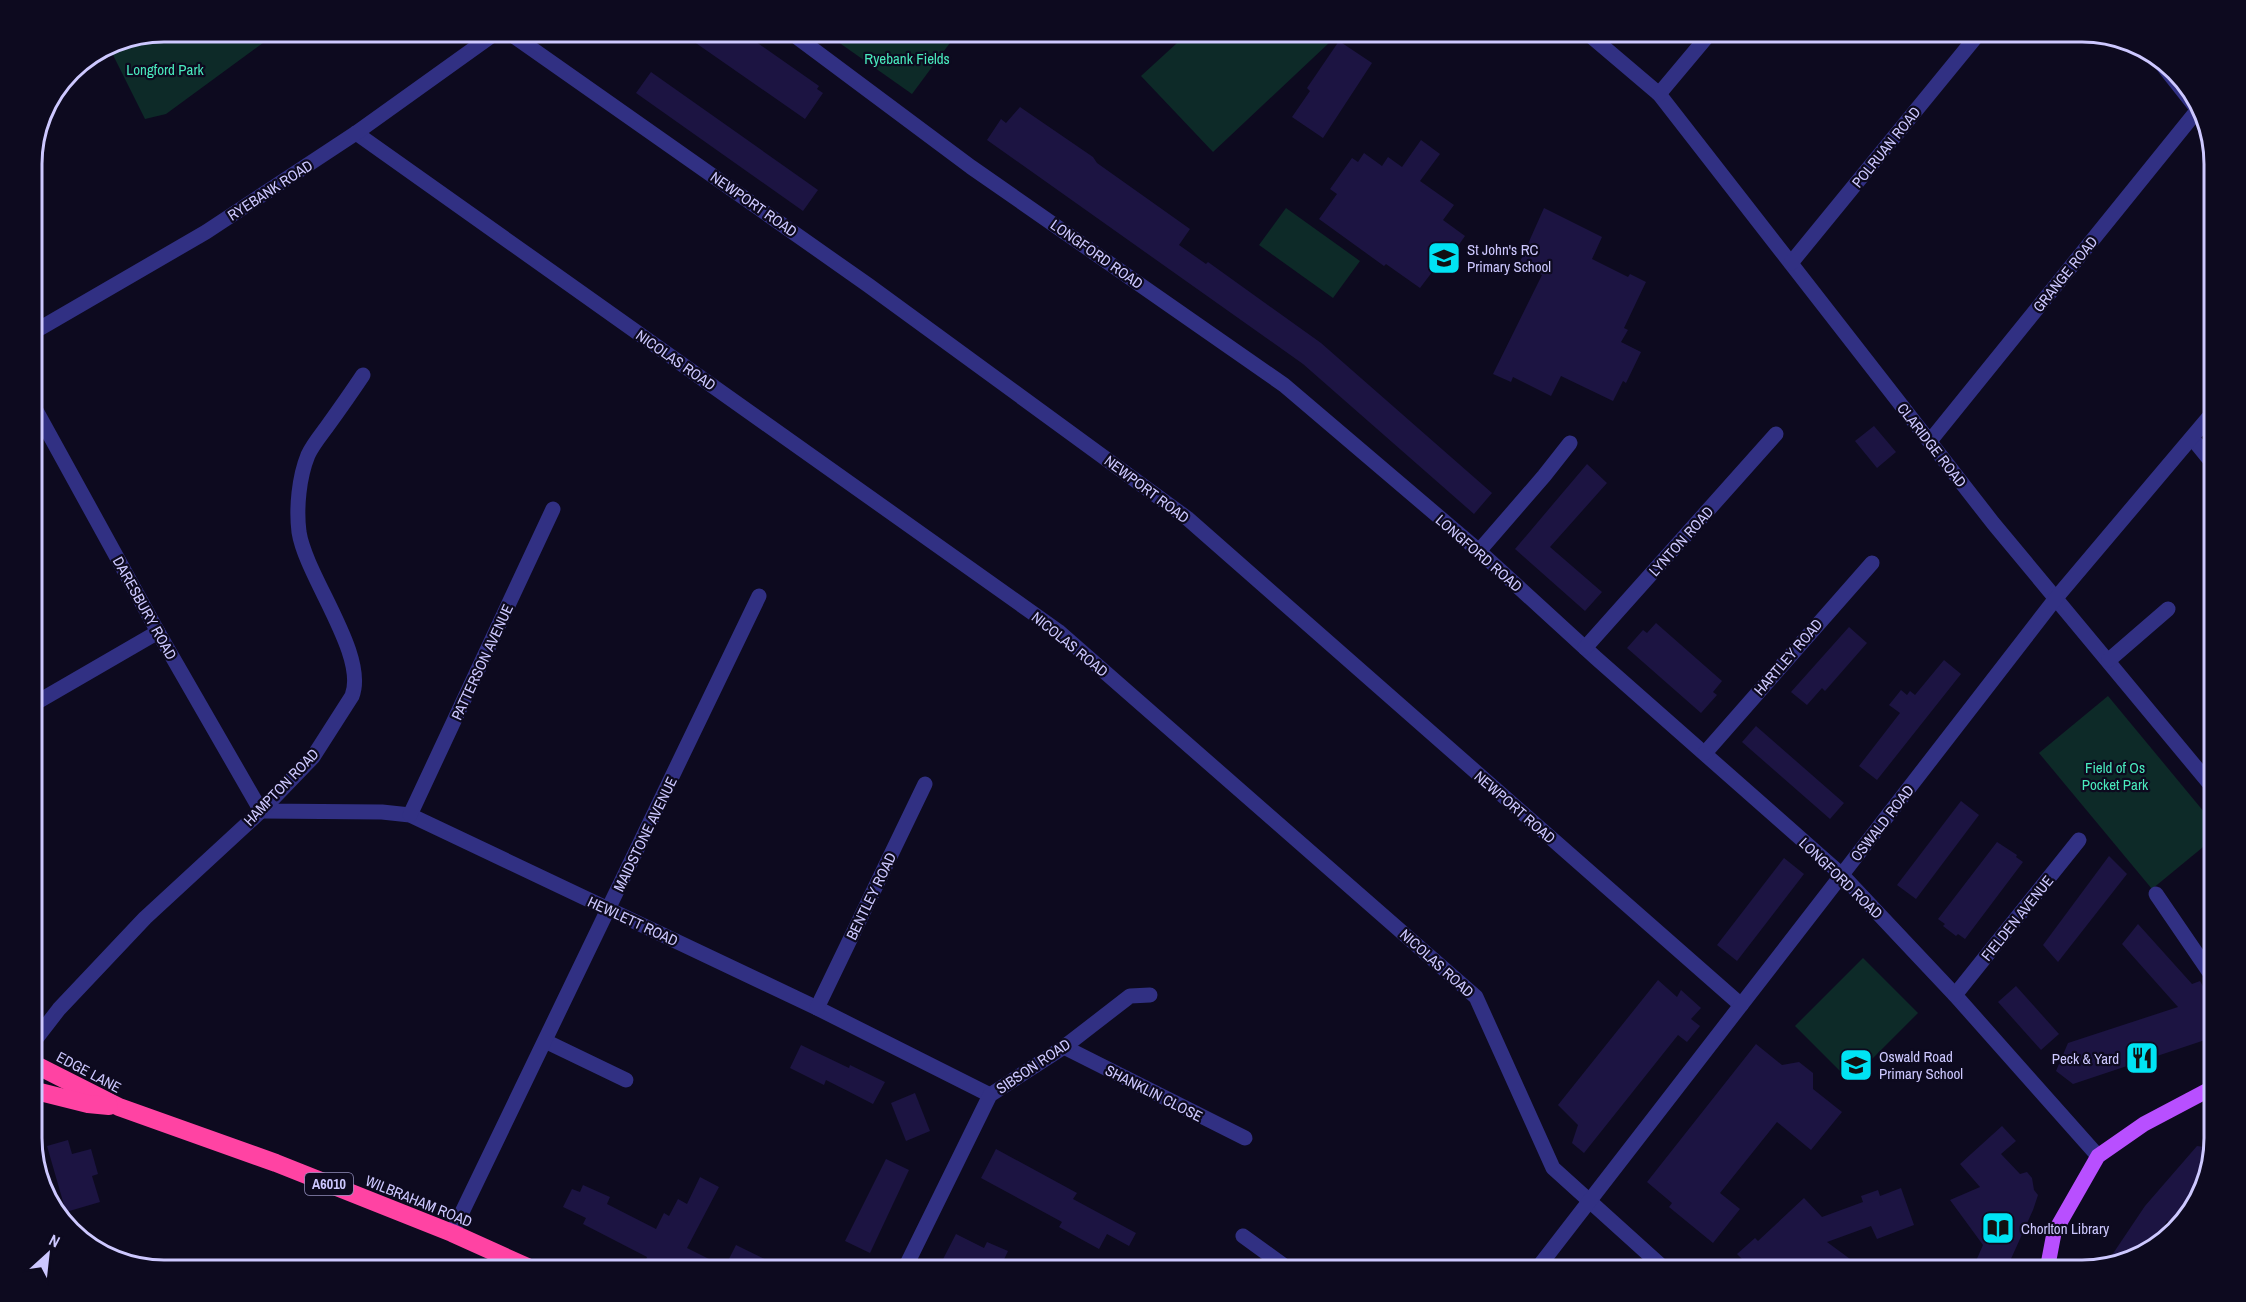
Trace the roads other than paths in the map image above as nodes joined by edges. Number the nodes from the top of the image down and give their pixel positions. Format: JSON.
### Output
{"nodes":[{"id":1,"x":483,"y":42,"type":"edge"},
{"id":2,"x":522,"y":42,"type":"edge"},
{"id":3,"x":804,"y":42,"type":"edge"},
{"id":4,"x":1598,"y":42,"type":"edge"},
{"id":5,"x":1703,"y":42,"type":"edge"},
{"id":6,"x":1972,"y":42,"type":"edge"},
{"id":7,"x":1659,"y":94,"type":"junction"},
{"id":8,"x":2195,"y":117,"type":"edge"},
{"id":9,"x":356,"y":133,"type":"junction"},
{"id":10,"x":1791,"y":263,"type":"junction"},
{"id":11,"x":42,"y":327,"type":"edge"},
{"id":12,"x":363,"y":375,"type":"dead end"},
{"id":13,"x":42,"y":421,"type":"edge"},
{"id":14,"x":2204,"y":423,"type":"edge"},
{"id":15,"x":1776,"y":434,"type":"dead end"},
{"id":16,"x":2192,"y":438,"type":"junction"},
{"id":17,"x":1930,"y":441,"type":"junction"},
{"id":18,"x":1570,"y":443,"type":"dead end"},
{"id":19,"x":2204,"y":453,"type":"edge"},
{"id":20,"x":553,"y":509,"type":"dead end"},
{"id":21,"x":1479,"y":551,"type":"junction"},
{"id":22,"x":1872,"y":563,"type":"dead end"},
{"id":23,"x":759,"y":596,"type":"dead end"},
{"id":24,"x":2056,"y":598,"type":"junction"},
{"id":25,"x":2168,"y":609,"type":"dead end"},
{"id":26,"x":158,"y":632,"type":"junction"},
{"id":27,"x":1585,"y":648,"type":"junction"},
{"id":28,"x":2109,"y":660,"type":"junction"},
{"id":29,"x":42,"y":699,"type":"edge"},
{"id":30,"x":1705,"y":753,"type":"junction"},
{"id":31,"x":2204,"y":777,"type":"edge"},
{"id":32,"x":926,"y":784,"type":"dead end"},
{"id":33,"x":261,"y":811,"type":"junction"},
{"id":34,"x":410,"y":815,"type":"junction"},
{"id":35,"x":2079,"y":840,"type":"dead end"},
{"id":36,"x":1842,"y":874,"type":"junction"},
{"id":37,"x":2156,"y":894,"type":"dead end"},
{"id":38,"x":609,"y":909,"type":"junction"},
{"id":39,"x":2204,"y":964,"type":"edge"},
{"id":40,"x":1150,"y":995,"type":"dead end"},
{"id":41,"x":1955,"y":995,"type":"junction"},
{"id":42,"x":1741,"y":1005,"type":"junction"},
{"id":43,"x":817,"y":1008,"type":"junction"},
{"id":44,"x":42,"y":1031,"type":"edge"},
{"id":45,"x":545,"y":1041,"type":"junction"},
{"id":46,"x":1064,"y":1047,"type":"junction"},
{"id":47,"x":42,"y":1068,"type":"edge"},
{"id":48,"x":626,"y":1080,"type":"dead end"},
{"id":49,"x":42,"y":1092,"type":"edge"},
{"id":50,"x":2204,"y":1092,"type":"edge"},
{"id":51,"x":990,"y":1095,"type":"junction"},
{"id":52,"x":119,"y":1107,"type":"junction"},
{"id":53,"x":1245,"y":1138,"type":"dead end"},
{"id":54,"x":2098,"y":1156,"type":"junction"},
{"id":55,"x":1590,"y":1201,"type":"junction"},
{"id":56,"x":452,"y":1233,"type":"junction"},
{"id":57,"x":1243,"y":1236,"type":"dead end"},
{"id":58,"x":512,"y":1260,"type":"edge"},
{"id":59,"x":909,"y":1260,"type":"edge"},
{"id":60,"x":1276,"y":1260,"type":"edge"},
{"id":61,"x":1544,"y":1260,"type":"edge"},
{"id":62,"x":1655,"y":1260,"type":"edge"},
{"id":63,"x":2049,"y":1260,"type":"edge"}],
"edges":[{"from":1,"to":9,"type":"street","name":"RYEBANK ROAD"},
{"from":2,"to":42,"type":"street","name":"NEWPORT ROAD"},
{"from":3,"to":21,"type":"street","name":"LONGFORD ROAD"},
{"from":4,"to":7,"type":"street","name":"CLARIDGE ROAD"},
{"from":5,"to":7,"type":"street"},
{"from":6,"to":10,"type":"street","name":"POLRUAN ROAD"},
{"from":7,"to":10,"type":"street","name":"CLARIDGE ROAD"},
{"from":8,"to":17,"type":"street","name":"GRANGE ROAD"},
{"from":9,"to":11,"type":"street","name":"RYEBANK ROAD"},
{"from":9,"to":55,"type":"street","name":"NICOLAS ROAD"},
{"from":10,"to":17,"type":"street","name":"CLARIDGE ROAD"},
{"from":12,"to":33,"type":"street","name":"HAMPTON ROAD"},
{"from":13,"to":26,"type":"street","name":"DARESBURY ROAD"},
{"from":14,"to":16,"type":"street","name":"OSWALD ROAD"},
{"from":15,"to":27,"type":"street","name":"LYNTON ROAD"},
{"from":16,"to":19,"type":"street"},
{"from":16,"to":24,"type":"street","name":"OSWALD ROAD"},
{"from":17,"to":24,"type":"street","name":"CLARIDGE ROAD"},
{"from":18,"to":21,"type":"street"},
{"from":20,"to":34,"type":"street","name":"PATTERSON AVENUE"},
{"from":21,"to":27,"type":"street","name":"LONGFORD ROAD"},
{"from":22,"to":30,"type":"street","name":"HARTLEY ROAD"},
{"from":23,"to":38,"type":"street","name":"MAIDSTONE AVENUE"},
{"from":24,"to":28,"type":"street","name":"CLARIDGE ROAD"},
{"from":24,"to":36,"type":"street","name":"OSWALD ROAD"},
{"from":25,"to":28,"type":"street"},
{"from":26,"to":29,"type":"street"},
{"from":26,"to":33,"type":"street","name":"DARESBURY ROAD"},
{"from":27,"to":30,"type":"street","name":"LONGFORD ROAD"},
{"from":28,"to":31,"type":"street","name":"CLARIDGE ROAD"},
{"from":30,"to":36,"type":"street","name":"LONGFORD ROAD"},
{"from":32,"to":43,"type":"street","name":"BENTLEY ROAD"},
{"from":33,"to":34,"type":"street","name":"HEWLETT ROAD"},
{"from":33,"to":44,"type":"street","name":"HAMPTON ROAD"},
{"from":34,"to":38,"type":"street","name":"HEWLETT ROAD"},
{"from":35,"to":41,"type":"street","name":"FIELDEN AVENUE"},
{"from":36,"to":41,"type":"street","name":"LONGFORD ROAD"},
{"from":36,"to":42,"type":"street","name":"OSWALD ROAD"},
{"from":37,"to":39,"type":"street"},
{"from":38,"to":43,"type":"street","name":"HEWLETT ROAD"},
{"from":38,"to":45,"type":"street","name":"MAIDSTONE AVENUE"},
{"from":40,"to":46,"type":"street","name":"SIBSON ROAD"},
{"from":41,"to":54,"type":"street","name":"LONGFORD ROAD"},
{"from":42,"to":55,"type":"street","name":"OSWALD ROAD"},
{"from":43,"to":51,"type":"street","name":"HEWLETT ROAD"},
{"from":45,"to":48,"type":"street"},
{"from":45,"to":56,"type":"street","name":"MAIDSTONE AVENUE"},
{"from":46,"to":51,"type":"street","name":"SIBSON ROAD"},
{"from":46,"to":53,"type":"street","name":"SHANKLIN CLOSE"},
{"from":47,"to":52,"type":"highway","name":"EDGE LANE"},
{"from":49,"to":52,"type":"highway","name":"EDGE LANE"},
{"from":50,"to":54,"type":"main road"},
{"from":51,"to":59,"type":"street","name":"SIBSON ROAD"},
{"from":52,"to":56,"type":"highway","name":"WILBRAHAM ROAD","number":"A6010"},
{"from":54,"to":63,"type":"main road"},
{"from":55,"to":61,"type":"street","name":"OSWALD ROAD"},
{"from":55,"to":62,"type":"street","name":"NICOLAS ROAD"},
{"from":56,"to":58,"type":"highway","name":"WILBRAHAM ROAD","number":"A6010"},
{"from":57,"to":60,"type":"street"}]}
